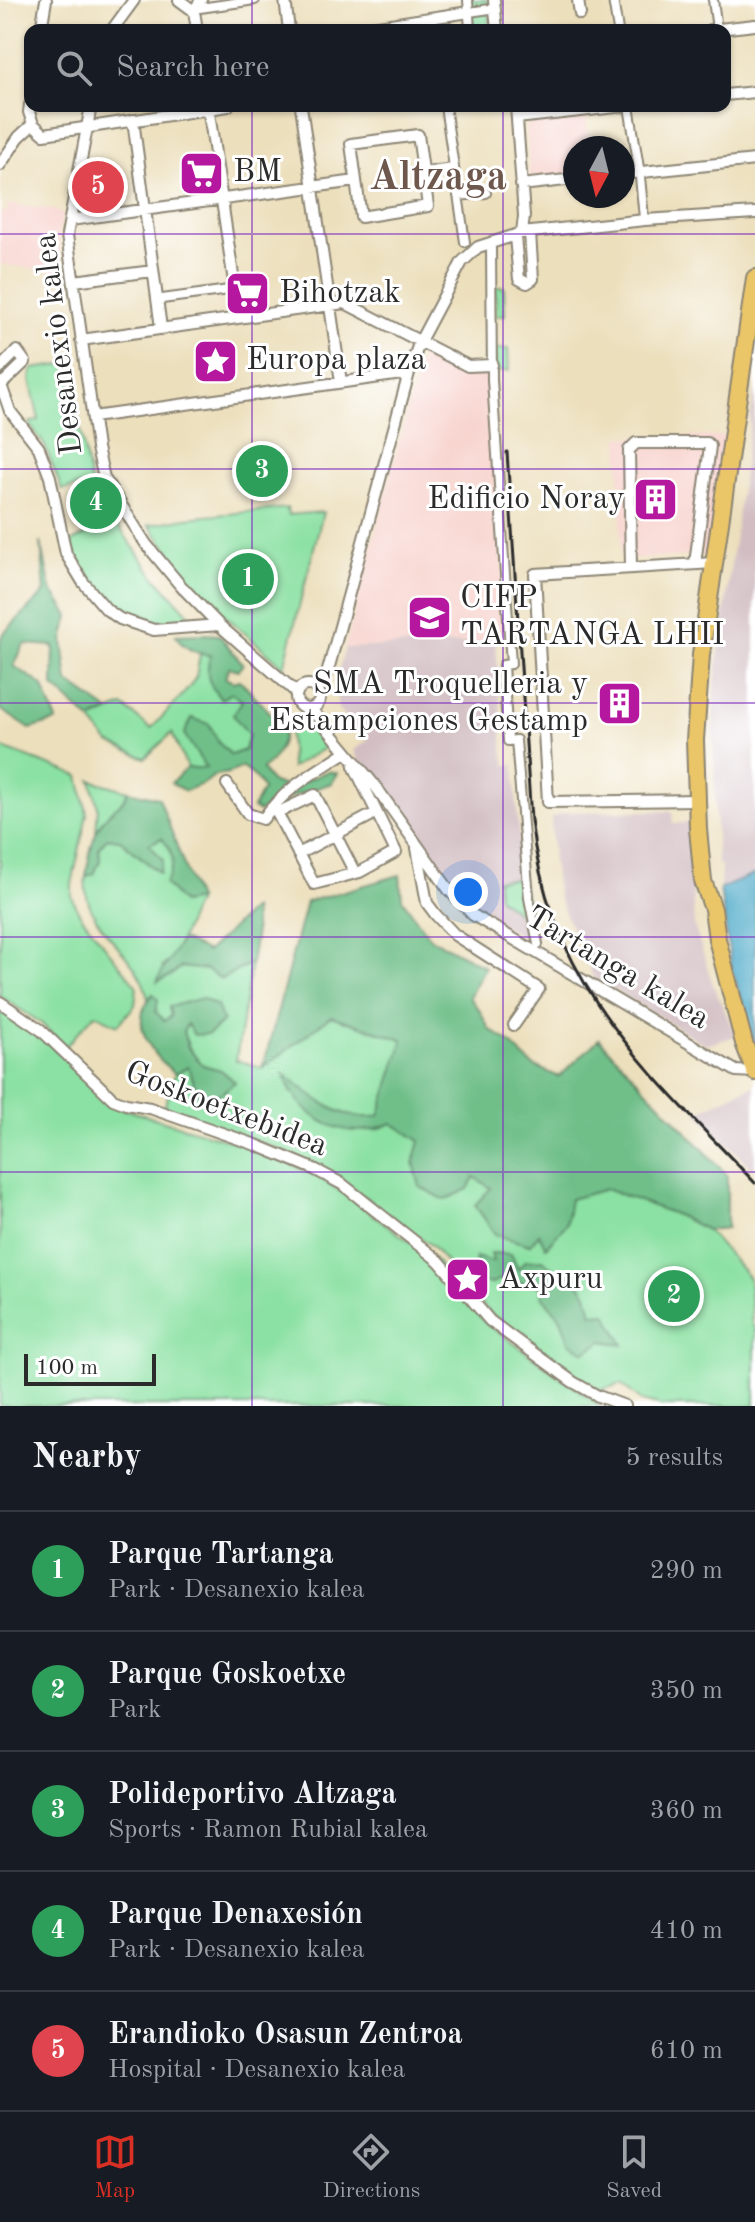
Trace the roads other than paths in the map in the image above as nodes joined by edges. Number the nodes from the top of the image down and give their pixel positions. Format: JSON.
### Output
{"nodes":[{"id":1,"x":46,"y":0,"type":"edge"},
{"id":2,"x":134,"y":0,"type":"edge"},
{"id":3,"x":179,"y":0,"type":"edge"},
{"id":4,"x":255,"y":0,"type":"edge"},
{"id":5,"x":285,"y":0,"type":"edge"},
{"id":6,"x":468,"y":0,"type":"edge"},
{"id":7,"x":578,"y":0,"type":"edge"},
{"id":8,"x":613,"y":0,"type":"edge"},
{"id":9,"x":713,"y":0,"type":"edge"},
{"id":10,"x":492,"y":5,"type":"edge"},
{"id":11,"x":198,"y":6,"type":"edge"},
{"id":12,"x":469,"y":12,"type":"junction"},
{"id":13,"x":580,"y":14,"type":"dead end"},
{"id":14,"x":42,"y":24,"type":"edge"},
{"id":15,"x":116,"y":24,"type":"edge"},
{"id":16,"x":288,"y":24,"type":"edge"},
{"id":17,"x":391,"y":24,"type":"edge"},
{"id":18,"x":470,"y":24,"type":"edge"},
{"id":19,"x":617,"y":24,"type":"edge"},
{"id":20,"x":716,"y":24,"type":"edge"},
{"id":21,"x":755,"y":25,"type":"edge"},
{"id":22,"x":731,"y":28,"type":"edge"},
{"id":23,"x":755,"y":92,"type":"edge"},
{"id":24,"x":731,"y":94,"type":"edge"},
{"id":25,"x":31,"y":112,"type":"edge"},
{"id":26,"x":34,"y":112,"type":"edge"},
{"id":27,"x":90,"y":112,"type":"edge"},
{"id":28,"x":183,"y":112,"type":"edge"},
{"id":29,"x":209,"y":112,"type":"edge"},
{"id":30,"x":302,"y":112,"type":"edge"},
{"id":31,"x":446,"y":112,"type":"edge"},
{"id":32,"x":516,"y":112,"type":"edge"},
{"id":33,"x":590,"y":112,"type":"edge"},
{"id":34,"x":628,"y":112,"type":"edge"},
{"id":35,"x":517,"y":118,"type":"junction"},
{"id":36,"x":133,"y":120,"type":"junction"},
{"id":37,"x":33,"y":124,"type":"junction"},
{"id":38,"x":88,"y":127,"type":"junction"},
{"id":39,"x":755,"y":160,"type":"edge"},
{"id":40,"x":0,"y":165,"type":"edge"},
{"id":41,"x":453,"y":168,"type":"junction"},
{"id":42,"x":423,"y":172,"type":"junction"},
{"id":43,"x":635,"y":173,"type":"edge"},
{"id":44,"x":563,"y":180,"type":"edge"},
{"id":45,"x":356,"y":181,"type":"junction"},
{"id":46,"x":521,"y":185,"type":"junction"},
{"id":47,"x":312,"y":187,"type":"junction"},
{"id":48,"x":486,"y":193,"type":"dead end"},
{"id":49,"x":458,"y":196,"type":"junction"},
{"id":50,"x":222,"y":199,"type":"junction"},
{"id":51,"x":145,"y":210,"type":"junction"},
{"id":52,"x":755,"y":213,"type":"edge"},
{"id":53,"x":644,"y":218,"type":"dead end"},
{"id":54,"x":70,"y":220,"type":"junction"},
{"id":55,"x":522,"y":234,"type":"junction"},
{"id":56,"x":465,"y":242,"type":"dead end"},
{"id":57,"x":491,"y":248,"type":"dead end"},
{"id":58,"x":153,"y":271,"type":"junction"},
{"id":59,"x":755,"y":278,"type":"edge"},
{"id":60,"x":74,"y":281,"type":"junction"},
{"id":61,"x":229,"y":290,"type":"dead end"},
{"id":62,"x":162,"y":299,"type":"dead end"},
{"id":63,"x":328,"y":305,"type":"junction"},
{"id":64,"x":239,"y":316,"type":"junction"},
{"id":65,"x":161,"y":328,"type":"junction"},
{"id":66,"x":81,"y":340,"type":"junction"},
{"id":67,"x":419,"y":343,"type":"junction"},
{"id":68,"x":492,"y":365,"type":"junction"},
{"id":69,"x":0,"y":368,"type":"edge"},
{"id":70,"x":409,"y":373,"type":"junction"},
{"id":71,"x":341,"y":382,"type":"junction"},
{"id":72,"x":1,"y":383,"type":"edge"},
{"id":73,"x":93,"y":417,"type":"junction"},
{"id":74,"x":714,"y":563,"type":"junction"},
{"id":75,"x":695,"y":564,"type":"junction"},
{"id":76,"x":631,"y":568,"type":"junction"},
{"id":77,"x":219,"y":625,"type":"junction"},
{"id":78,"x":316,"y":689,"type":"junction"},
{"id":79,"x":297,"y":693,"type":"junction"},
{"id":80,"x":311,"y":709,"type":"junction"},
{"id":81,"x":349,"y":756,"type":"junction"},
{"id":82,"x":227,"y":784,"type":"dead end"},
{"id":83,"x":698,"y":800,"type":"junction"},
{"id":84,"x":370,"y":816,"type":"dead end"},
{"id":85,"x":335,"y":835,"type":"junction"},
{"id":86,"x":418,"y":847,"type":"junction"},
{"id":87,"x":298,"y":854,"type":"junction"},
{"id":88,"x":355,"y":873,"type":"junction"},
{"id":89,"x":538,"y":944,"type":"dead end"},
{"id":90,"x":0,"y":1002,"type":"edge"},
{"id":91,"x":514,"y":1025,"type":"dead end"},
{"id":92,"x":742,"y":1033,"type":"junction"},
{"id":93,"x":755,"y":1059,"type":"edge"},
{"id":94,"x":755,"y":1072,"type":"edge"},
{"id":95,"x":625,"y":1406,"type":"edge"}],
"edges":[{"from":1,"to":14,"type":"street"},
{"from":2,"to":15,"type":"street"},
{"from":3,"to":11,"type":"street"},
{"from":4,"to":11,"type":"street"},
{"from":5,"to":16,"type":"street"},
{"from":6,"to":12,"type":"street"},
{"from":7,"to":13,"type":"street"},
{"from":8,"to":19,"type":"street"},
{"from":9,"to":20,"type":"street"},
{"from":10,"to":12,"type":"street"},
{"from":12,"to":17,"type":"street"},
{"from":12,"to":18,"type":"street"},
{"from":21,"to":22,"type":"street"},
{"from":23,"to":24,"type":"street"},
{"from":25,"to":37,"type":"street"},
{"from":26,"to":37,"type":"street"},
{"from":27,"to":38,"type":"street","name":"Desanexio kalea"},
{"from":28,"to":36,"type":"street"},
{"from":29,"to":50,"type":"street"},
{"from":30,"to":47,"type":"street"},
{"from":31,"to":41,"type":"street"},
{"from":32,"to":35,"type":"street"},
{"from":33,"to":35,"type":"street"},
{"from":34,"to":53,"type":"street"},
{"from":35,"to":46,"type":"street"},
{"from":36,"to":38,"type":"street"},
{"from":36,"to":51,"type":"street"},
{"from":37,"to":38,"type":"street"},
{"from":37,"to":40,"type":"street"},
{"from":38,"to":54,"type":"street","name":"Desanexio kalea"},
{"from":39,"to":43,"type":"street"},
{"from":41,"to":42,"type":"street"},
{"from":41,"to":49,"type":"street"},
{"from":42,"to":45,"type":"street"},
{"from":42,"to":45,"type":"street"},
{"from":44,"to":46,"type":"street"},
{"from":45,"to":47,"type":"street"},
{"from":46,"to":55,"type":"street"},
{"from":47,"to":50,"type":"street"},
{"from":47,"to":63,"type":"street"},
{"from":48,"to":49,"type":"street"},
{"from":49,"to":56,"type":"street"},
{"from":50,"to":51,"type":"street"},
{"from":50,"to":64,"type":"street"},
{"from":51,"to":54,"type":"street"},
{"from":51,"to":58,"type":"street"},
{"from":52,"to":55,"type":"street"},
{"from":54,"to":60,"type":"street","name":"Desanexio kalea"},
{"from":55,"to":67,"type":"street"},
{"from":57,"to":68,"type":"street"},
{"from":58,"to":60,"type":"street"},
{"from":58,"to":65,"type":"street"},
{"from":59,"to":74,"type":"main road"},
{"from":60,"to":66,"type":"street","name":"Desanexio kalea"},
{"from":61,"to":62,"type":"street"},
{"from":63,"to":64,"type":"street"},
{"from":63,"to":67,"type":"street"},
{"from":63,"to":71,"type":"street"},
{"from":64,"to":65,"type":"street"},
{"from":65,"to":66,"type":"street"},
{"from":66,"to":73,"type":"street","name":"Desanexio kalea"},
{"from":67,"to":68,"type":"street"},
{"from":67,"to":70,"type":"street"},
{"from":68,"to":89,"type":"street"},
{"from":69,"to":72,"type":"street"},
{"from":70,"to":71,"type":"street"},
{"from":70,"to":78,"type":"street"},
{"from":71,"to":73,"type":"street"},
{"from":72,"to":77,"type":"street"},
{"from":73,"to":77,"type":"street","name":"Desanexio kalea"},
{"from":74,"to":75,"type":"street"},
{"from":74,"to":83,"type":"main road"},
{"from":75,"to":76,"type":"street"},
{"from":75,"to":76,"type":"street"},
{"from":76,"to":83,"type":"street"},
{"from":77,"to":79,"type":"street","name":"Desanexio kalea"},
{"from":78,"to":79,"type":"street"},
{"from":78,"to":80,"type":"street"},
{"from":79,"to":80,"type":"street"},
{"from":80,"to":81,"type":"street","name":"Tartanga kalea"},
{"from":81,"to":82,"type":"street"},
{"from":81,"to":86,"type":"street","name":"Tartanga kalea"},
{"from":81,"to":88,"type":"street"},
{"from":83,"to":92,"type":"main road"},
{"from":84,"to":85,"type":"street"},
{"from":85,"to":87,"type":"street"},
{"from":85,"to":87,"type":"street"},
{"from":85,"to":88,"type":"street"},
{"from":86,"to":91,"type":"street"},
{"from":86,"to":94,"type":"street","name":"Tartanga kalea"},
{"from":87,"to":88,"type":"street"},
{"from":90,"to":95,"type":"street","name":"Goskoetxebidea"},
{"from":92,"to":93,"type":"main road"},
{"from":92,"to":94,"type":"main road"}]}
